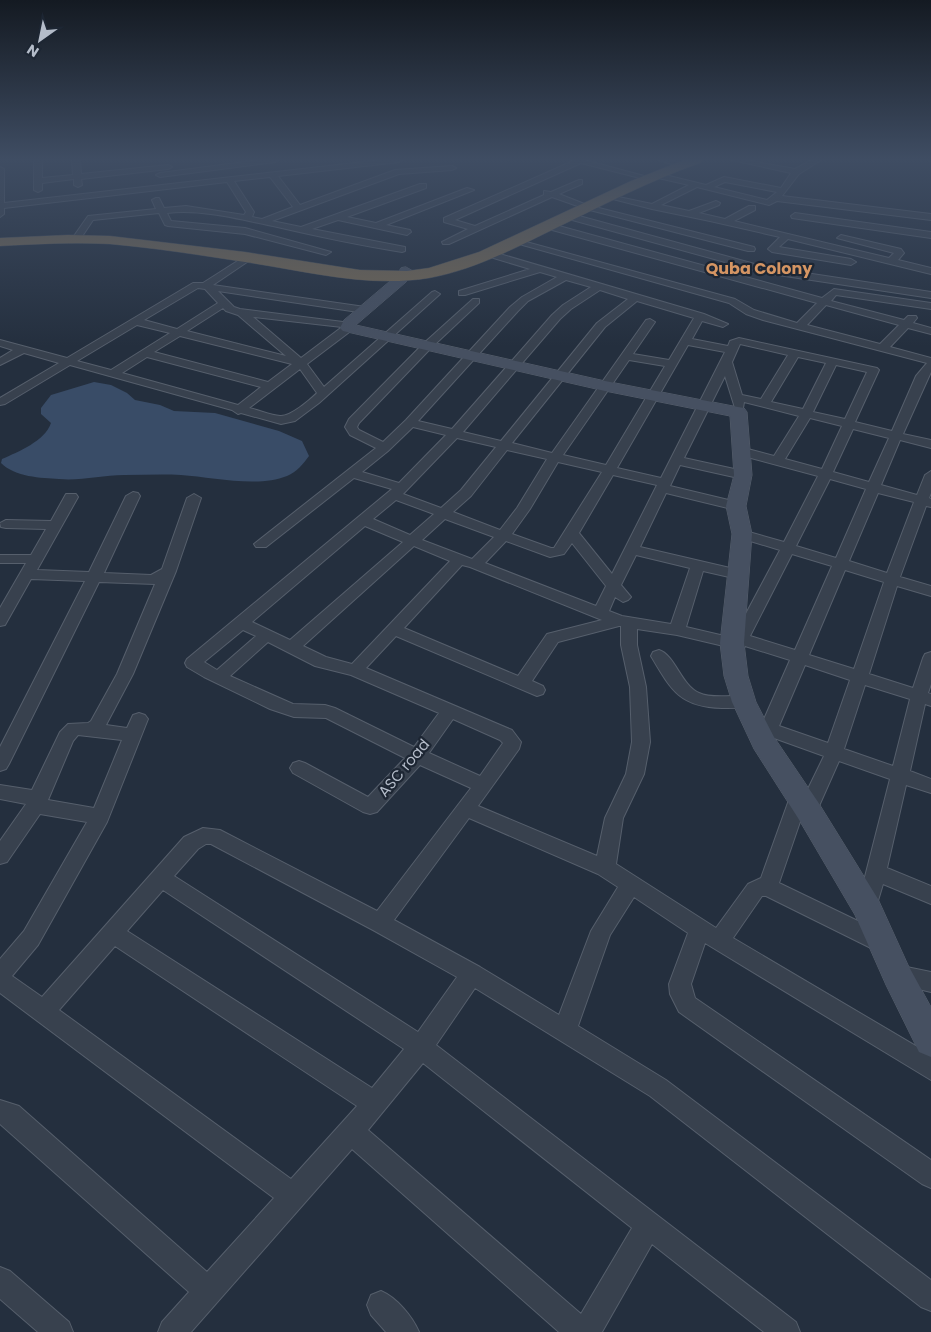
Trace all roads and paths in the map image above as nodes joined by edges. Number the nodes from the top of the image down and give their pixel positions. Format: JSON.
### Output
{"nodes":[{"id":1,"x":87,"y":222,"type":"edge"},
{"id":2,"x":168,"y":222,"type":"edge"},
{"id":3,"x":268,"y":222,"type":"edge"},
{"id":4,"x":323,"y":222,"type":"edge"},
{"id":5,"x":363,"y":222,"type":"edge"},
{"id":6,"x":385,"y":222,"type":"edge"},
{"id":7,"x":454,"y":222,"type":"edge"},
{"id":8,"x":487,"y":222,"type":"edge"},
{"id":9,"x":550,"y":222,"type":"edge"},
{"id":10,"x":556,"y":222,"type":"edge"},
{"id":11,"x":591,"y":222,"type":"edge"},
{"id":12,"x":651,"y":222,"type":"edge"},
{"id":13,"x":675,"y":222,"type":"edge"},
{"id":14,"x":726,"y":222,"type":"edge"},
{"id":15,"x":820,"y":222,"type":"edge"},
{"id":16,"x":899,"y":222,"type":"edge"},
{"id":17,"x":378,"y":225,"type":"junction"},
{"id":18,"x":548,"y":226,"type":"junction"},
{"id":19,"x":667,"y":226,"type":"junction"},
{"id":20,"x":474,"y":228,"type":"junction"},
{"id":21,"x":301,"y":230,"type":"junction"},
{"id":22,"x":407,"y":232,"type":"dead end"},
{"id":23,"x":931,"y":235,"type":"edge"},
{"id":24,"x":78,"y":236,"type":"junction"},
{"id":25,"x":831,"y":236,"type":"dead end"},
{"id":26,"x":646,"y":237,"type":"junction"},
{"id":27,"x":786,"y":237,"type":"junction"},
{"id":28,"x":277,"y":238,"type":"junction"},
{"id":29,"x":0,"y":240,"type":"edge"},
{"id":30,"x":898,"y":241,"type":"junction"},
{"id":31,"x":446,"y":242,"type":"dead end"},
{"id":32,"x":516,"y":242,"type":"junction"},
{"id":33,"x":626,"y":248,"type":"junction"},
{"id":34,"x":402,"y":249,"type":"dead end"},
{"id":35,"x":751,"y":249,"type":"dead end"},
{"id":36,"x":249,"y":250,"type":"junction"},
{"id":37,"x":326,"y":252,"type":"dead end"},
{"id":38,"x":490,"y":254,"type":"junction"},
{"id":39,"x":891,"y":262,"type":"junction"},
{"id":40,"x":902,"y":264,"type":"junction"},
{"id":41,"x":598,"y":265,"type":"junction"},
{"id":42,"x":540,"y":269,"type":"junction"},
{"id":43,"x":931,"y":271,"type":"edge"},
{"id":44,"x":405,"y":272,"type":"junction"},
{"id":45,"x":564,"y":276,"type":"junction"},
{"id":46,"x":206,"y":285,"type":"junction"},
{"id":47,"x":598,"y":287,"type":"junction"},
{"id":48,"x":462,"y":293,"type":"dead end"},
{"id":49,"x":435,"y":294,"type":"dead end"},
{"id":50,"x":931,"y":295,"type":"edge"},
{"id":51,"x":636,"y":297,"type":"junction"},
{"id":52,"x":476,"y":301,"type":"dead end"},
{"id":53,"x":822,"y":302,"type":"junction"},
{"id":54,"x":224,"y":303,"type":"junction"},
{"id":55,"x":927,"y":306,"type":"edge"},
{"id":56,"x":365,"y":310,"type":"junction"},
{"id":57,"x":242,"y":313,"type":"junction"},
{"id":58,"x":700,"y":316,"type":"junction"},
{"id":59,"x":134,"y":321,"type":"junction"},
{"id":60,"x":650,"y":322,"type":"dead end"},
{"id":61,"x":723,"y":324,"type":"dead end"},
{"id":62,"x":906,"y":324,"type":"junction"},
{"id":63,"x":348,"y":327,"type":"junction"},
{"id":64,"x":799,"y":327,"type":"junction"},
{"id":65,"x":931,"y":331,"type":"edge"},
{"id":66,"x":178,"y":332,"type":"junction"},
{"id":67,"x":386,"y":337,"type":"junction"},
{"id":68,"x":686,"y":341,"type":"junction"},
{"id":69,"x":0,"y":343,"type":"edge"},
{"id":70,"x":427,"y":346,"type":"junction"},
{"id":71,"x":23,"y":349,"type":"junction"},
{"id":72,"x":882,"y":349,"type":"junction"},
{"id":73,"x":145,"y":353,"type":"junction"},
{"id":74,"x":796,"y":353,"type":"junction"},
{"id":75,"x":469,"y":356,"type":"junction"},
{"id":76,"x":626,"y":356,"type":"junction"},
{"id":77,"x":730,"y":356,"type":"junction"},
{"id":78,"x":67,"y":361,"type":"junction"},
{"id":79,"x":833,"y":361,"type":"junction"},
{"id":80,"x":0,"y":362,"type":"edge"},
{"id":81,"x":301,"y":363,"type":"junction"},
{"id":82,"x":931,"y":363,"type":"edge"},
{"id":83,"x":672,"y":364,"type":"junction"},
{"id":84,"x":515,"y":366,"type":"junction"},
{"id":85,"x":113,"y":374,"type":"junction"},
{"id":86,"x":560,"y":376,"type":"junction"},
{"id":87,"x":270,"y":386,"type":"junction"},
{"id":88,"x":605,"y":386,"type":"junction"},
{"id":89,"x":924,"y":391,"type":"edge"},
{"id":90,"x":324,"y":393,"type":"junction"},
{"id":91,"x":654,"y":396,"type":"junction"},
{"id":92,"x":1,"y":402,"type":"edge"},
{"id":93,"x":764,"y":403,"type":"junction"},
{"id":94,"x":738,"y":404,"type":"junction"},
{"id":95,"x":704,"y":405,"type":"junction"},
{"id":96,"x":238,"y":410,"type":"junction"},
{"id":97,"x":806,"y":414,"type":"junction"},
{"id":98,"x":410,"y":423,"type":"junction"},
{"id":99,"x":850,"y":424,"type":"junction"},
{"id":100,"x":454,"y":434,"type":"junction"},
{"id":101,"x":896,"y":436,"type":"junction"},
{"id":102,"x":931,"y":444,"type":"edge"},
{"id":103,"x":504,"y":445,"type":"junction"},
{"id":104,"x":384,"y":448,"type":"junction"},
{"id":105,"x":740,"y":451,"type":"junction"},
{"id":106,"x":555,"y":457,"type":"junction"},
{"id":107,"x":676,"y":460,"type":"junction"},
{"id":108,"x":778,"y":461,"type":"junction"},
{"id":109,"x":610,"y":470,"type":"junction"},
{"id":110,"x":352,"y":473,"type":"junction"},
{"id":111,"x":826,"y":474,"type":"junction"},
{"id":112,"x":744,"y":475,"type":"junction"},
{"id":113,"x":931,"y":475,"type":"edge"},
{"id":114,"x":663,"y":485,"type":"junction"},
{"id":115,"x":874,"y":487,"type":"junction"},
{"id":116,"x":398,"y":492,"type":"junction"},
{"id":117,"x":133,"y":496,"type":"dead end"},
{"id":118,"x":71,"y":497,"type":"dead end"},
{"id":119,"x":194,"y":498,"type":"dead end"},
{"id":120,"x":926,"y":502,"type":"edge"},
{"id":121,"x":736,"y":506,"type":"junction"},
{"id":122,"x":442,"y":513,"type":"junction"},
{"id":123,"x":365,"y":521,"type":"junction"},
{"id":124,"x":6,"y":524,"type":"dead end"},
{"id":125,"x":54,"y":525,"type":"junction"},
{"id":126,"x":572,"y":533,"type":"junction"},
{"id":127,"x":742,"y":534,"type":"junction"},
{"id":128,"x":503,"y":536,"type":"junction"},
{"id":129,"x":412,"y":540,"type":"junction"},
{"id":130,"x":261,"y":544,"type":"dead end"},
{"id":131,"x":787,"y":548,"type":"junction"},
{"id":132,"x":632,"y":550,"type":"junction"},
{"id":133,"x":0,"y":559,"type":"edge"},
{"id":134,"x":35,"y":560,"type":"junction"},
{"id":135,"x":459,"y":560,"type":"junction"},
{"id":136,"x":475,"y":564,"type":"junction"},
{"id":137,"x":698,"y":565,"type":"junction"},
{"id":138,"x":840,"y":565,"type":"junction"},
{"id":139,"x":167,"y":573,"type":"junction"},
{"id":140,"x":26,"y":574,"type":"junction"},
{"id":141,"x":738,"y":574,"type":"junction"},
{"id":142,"x":94,"y":578,"type":"junction"},
{"id":143,"x":892,"y":579,"type":"junction"},
{"id":144,"x":614,"y":586,"type":"junction"},
{"id":145,"x":931,"y":591,"type":"edge"},
{"id":146,"x":6,"y":597,"type":"edge"},
{"id":147,"x":623,"y":597,"type":"dead end"},
{"id":148,"x":600,"y":613,"type":"junction"},
{"id":149,"x":0,"y":621,"type":"edge"},
{"id":150,"x":624,"y":621,"type":"junction"},
{"id":151,"x":242,"y":623,"type":"junction"},
{"id":152,"x":393,"y":629,"type":"junction"},
{"id":153,"x":677,"y":630,"type":"junction"},
{"id":154,"x":267,"y":635,"type":"junction"},
{"id":155,"x":735,"y":646,"type":"junction"},
{"id":156,"x":292,"y":647,"type":"junction"},
{"id":157,"x":659,"y":656,"type":"dead end"},
{"id":158,"x":799,"y":658,"type":"junction"},
{"id":159,"x":931,"y":658,"type":"edge"},
{"id":160,"x":355,"y":670,"type":"junction"},
{"id":161,"x":219,"y":677,"type":"junction"},
{"id":162,"x":860,"y":679,"type":"junction"},
{"id":163,"x":522,"y":684,"type":"junction"},
{"id":164,"x":537,"y":690,"type":"dead end"},
{"id":165,"x":925,"y":698,"type":"edge"},
{"id":166,"x":744,"y":702,"type":"junction"},
{"id":167,"x":450,"y":711,"type":"junction"},
{"id":168,"x":92,"y":729,"type":"junction"},
{"id":169,"x":766,"y":736,"type":"junction"},
{"id":170,"x":834,"y":753,"type":"junction"},
{"id":171,"x":417,"y":756,"type":"junction"},
{"id":172,"x":0,"y":764,"type":"edge"},
{"id":173,"x":299,"y":768,"type":"dead end"},
{"id":174,"x":900,"y":774,"type":"junction"},
{"id":175,"x":483,"y":785,"type":"junction"},
{"id":176,"x":931,"y":786,"type":"edge"},
{"id":177,"x":0,"y":792,"type":"edge"},
{"id":178,"x":38,"y":802,"type":"junction"},
{"id":179,"x":803,"y":804,"type":"junction"},
{"id":180,"x":465,"y":808,"type":"junction"},
{"id":181,"x":100,"y":817,"type":"junction"},
{"id":182,"x":0,"y":856,"type":"edge"},
{"id":183,"x":605,"y":868,"type":"junction"},
{"id":184,"x":876,"y":872,"type":"junction"},
{"id":185,"x":160,"y":878,"type":"junction"},
{"id":186,"x":631,"y":884,"type":"junction"},
{"id":187,"x":768,"y":887,"type":"junction"},
{"id":188,"x":931,"y":895,"type":"edge"},
{"id":189,"x":867,"y":908,"type":"junction"},
{"id":190,"x":380,"y":923,"type":"junction"},
{"id":191,"x":113,"y":933,"type":"junction"},
{"id":192,"x":710,"y":935,"type":"junction"},
{"id":193,"x":882,"y":943,"type":"junction"},
{"id":194,"x":472,"y":974,"type":"junction"},
{"id":195,"x":0,"y":975,"type":"edge"},
{"id":196,"x":897,"y":975,"type":"junction"},
{"id":197,"x":0,"y":980,"type":"edge"},
{"id":198,"x":931,"y":982,"type":"edge"},
{"id":199,"x":44,"y":1011,"type":"junction"},
{"id":200,"x":565,"y":1030,"type":"junction"},
{"id":201,"x":931,"y":1041,"type":"edge"},
{"id":202,"x":421,"y":1047,"type":"junction"},
{"id":203,"x":931,"y":1068,"type":"edge"},
{"id":204,"x":375,"y":1104,"type":"junction"},
{"id":205,"x":0,"y":1112,"type":"edge"},
{"id":206,"x":351,"y":1132,"type":"junction"},
{"id":207,"x":931,"y":1175,"type":"edge"},
{"id":208,"x":292,"y":1196,"type":"junction"},
{"id":209,"x":649,"y":1225,"type":"junction"},
{"id":210,"x":0,"y":1281,"type":"edge"},
{"id":211,"x":209,"y":1292,"type":"junction"},
{"id":212,"x":931,"y":1297,"type":"edge"},
{"id":213,"x":381,"y":1305,"type":"dead end"},
{"id":214,"x":59,"y":1332,"type":"edge"},
{"id":215,"x":172,"y":1332,"type":"edge"},
{"id":216,"x":405,"y":1332,"type":"edge"},
{"id":217,"x":580,"y":1332,"type":"edge"},
{"id":218,"x":586,"y":1332,"type":"edge"},
{"id":219,"x":786,"y":1332,"type":"edge"}],
"edges":[{"from":1,"to":24,"type":"street"},
{"from":2,"to":28,"type":"street"},
{"from":3,"to":21,"type":"street"},
{"from":4,"to":21,"type":"street"},
{"from":5,"to":17,"type":"street"},
{"from":6,"to":17,"type":"street"},
{"from":7,"to":20,"type":"street"},
{"from":8,"to":20,"type":"street"},
{"from":9,"to":44,"type":"highway"},
{"from":10,"to":18,"type":"highway"},
{"from":11,"to":26,"type":"street"},
{"from":12,"to":19,"type":"street"},
{"from":13,"to":19,"type":"street"},
{"from":14,"to":27,"type":"street"},
{"from":15,"to":30,"type":"street"},
{"from":16,"to":30,"type":"street"},
{"from":17,"to":22,"type":"street"},
{"from":18,"to":32,"type":"highway"},
{"from":18,"to":33,"type":"street"},
{"from":19,"to":26,"type":"street"},
{"from":19,"to":35,"type":"street"},
{"from":20,"to":31,"type":"street"},
{"from":21,"to":28,"type":"street"},
{"from":21,"to":34,"type":"street"},
{"from":23,"to":30,"type":"street"},
{"from":24,"to":29,"type":"highway"},
{"from":24,"to":36,"type":"highway"},
{"from":25,"to":30,"type":"street"},
{"from":26,"to":33,"type":"street"},
{"from":26,"to":50,"type":"street"},
{"from":27,"to":39,"type":"street"},
{"from":27,"to":40,"type":"street"},
{"from":28,"to":36,"type":"street"},
{"from":28,"to":37,"type":"street"},
{"from":29,"to":36,"type":"highway"},
{"from":30,"to":39,"type":"street"},
{"from":32,"to":38,"type":"highway"},
{"from":32,"to":41,"type":"street"},
{"from":33,"to":41,"type":"street"},
{"from":33,"to":53,"type":"street"},
{"from":36,"to":44,"type":"highway"},
{"from":36,"to":46,"type":"street"},
{"from":38,"to":42,"type":"street"},
{"from":38,"to":44,"type":"highway"},
{"from":39,"to":40,"type":"street"},
{"from":40,"to":43,"type":"street"},
{"from":41,"to":64,"type":"street"},
{"from":42,"to":45,"type":"street"},
{"from":42,"to":48,"type":"street"},
{"from":44,"to":56,"type":"street"},
{"from":45,"to":47,"type":"street"},
{"from":45,"to":75,"type":"street"},
{"from":46,"to":54,"type":"street"},
{"from":46,"to":56,"type":"street"},
{"from":46,"to":59,"type":"street"},
{"from":47,"to":51,"type":"street"},
{"from":47,"to":84,"type":"street"},
{"from":49,"to":67,"type":"street"},
{"from":51,"to":58,"type":"street"},
{"from":51,"to":86,"type":"street"},
{"from":52,"to":70,"type":"street"},
{"from":53,"to":55,"type":"street"},
{"from":53,"to":62,"type":"street"},
{"from":53,"to":64,"type":"street"},
{"from":54,"to":57,"type":"street"},
{"from":54,"to":66,"type":"street"},
{"from":55,"to":62,"type":"street"},
{"from":56,"to":63,"type":"street"},
{"from":57,"to":63,"type":"street"},
{"from":57,"to":81,"type":"street"},
{"from":58,"to":61,"type":"street"},
{"from":58,"to":68,"type":"street"},
{"from":59,"to":66,"type":"street"},
{"from":59,"to":78,"type":"street"},
{"from":60,"to":76,"type":"street"},
{"from":62,"to":65,"type":"street"},
{"from":62,"to":72,"type":"street"},
{"from":63,"to":67,"type":"street"},
{"from":63,"to":81,"type":"street"},
{"from":64,"to":72,"type":"street"},
{"from":66,"to":73,"type":"street"},
{"from":66,"to":81,"type":"street"},
{"from":67,"to":70,"type":"street"},
{"from":67,"to":90,"type":"street"},
{"from":68,"to":77,"type":"street"},
{"from":68,"to":83,"type":"street"},
{"from":69,"to":71,"type":"street"},
{"from":70,"to":75,"type":"street"},
{"from":70,"to":104,"type":"street"},
{"from":71,"to":78,"type":"street"},
{"from":71,"to":80,"type":"street"},
{"from":72,"to":82,"type":"street"},
{"from":73,"to":85,"type":"street"},
{"from":73,"to":87,"type":"street"},
{"from":74,"to":77,"type":"street"},
{"from":74,"to":79,"type":"street"},
{"from":74,"to":93,"type":"street"},
{"from":75,"to":84,"type":"street"},
{"from":75,"to":98,"type":"street"},
{"from":76,"to":83,"type":"street"},
{"from":76,"to":88,"type":"street"},
{"from":77,"to":94,"type":"street"},
{"from":77,"to":95,"type":"street"},
{"from":78,"to":85,"type":"street"},
{"from":78,"to":92,"type":"street"},
{"from":79,"to":97,"type":"street"},
{"from":79,"to":99,"type":"street"},
{"from":81,"to":87,"type":"street"},
{"from":81,"to":90,"type":"street"},
{"from":82,"to":89,"type":"street"},
{"from":83,"to":91,"type":"street"},
{"from":84,"to":86,"type":"street"},
{"from":84,"to":100,"type":"street"},
{"from":85,"to":96,"type":"street"},
{"from":86,"to":88,"type":"street"},
{"from":86,"to":103,"type":"street"},
{"from":87,"to":96,"type":"street"},
{"from":88,"to":91,"type":"street"},
{"from":88,"to":106,"type":"street"},
{"from":89,"to":101,"type":"street"},
{"from":90,"to":96,"type":"street"},
{"from":91,"to":95,"type":"street"},
{"from":91,"to":109,"type":"street"},
{"from":93,"to":94,"type":"street"},
{"from":93,"to":97,"type":"street"},
{"from":94,"to":95,"type":"street"},
{"from":94,"to":105,"type":"street"},
{"from":95,"to":107,"type":"street"},
{"from":97,"to":99,"type":"street"},
{"from":97,"to":108,"type":"street"},
{"from":98,"to":100,"type":"street"},
{"from":98,"to":104,"type":"street"},
{"from":99,"to":101,"type":"street"},
{"from":99,"to":111,"type":"street"},
{"from":100,"to":103,"type":"street"},
{"from":100,"to":116,"type":"street"},
{"from":101,"to":102,"type":"street"},
{"from":101,"to":115,"type":"street"},
{"from":103,"to":106,"type":"street"},
{"from":103,"to":122,"type":"street"},
{"from":104,"to":110,"type":"street"},
{"from":105,"to":108,"type":"street"},
{"from":105,"to":112,"type":"street"},
{"from":106,"to":109,"type":"street"},
{"from":106,"to":128,"type":"street"},
{"from":107,"to":112,"type":"street"},
{"from":107,"to":114,"type":"street"},
{"from":108,"to":111,"type":"street"},
{"from":109,"to":114,"type":"street"},
{"from":109,"to":126,"type":"street"},
{"from":110,"to":116,"type":"street"},
{"from":110,"to":130,"type":"street"},
{"from":111,"to":115,"type":"street"},
{"from":111,"to":131,"type":"street"},
{"from":112,"to":121,"type":"street"},
{"from":113,"to":120,"type":"street"},
{"from":114,"to":121,"type":"street"},
{"from":114,"to":132,"type":"street"},
{"from":115,"to":120,"type":"street"},
{"from":115,"to":138,"type":"street"},
{"from":116,"to":122,"type":"street"},
{"from":116,"to":123,"type":"street"},
{"from":117,"to":142,"type":"street"},
{"from":118,"to":125,"type":"street"},
{"from":119,"to":139,"type":"street"},
{"from":120,"to":143,"type":"street"},
{"from":121,"to":127,"type":"street"},
{"from":122,"to":128,"type":"street"},
{"from":122,"to":129,"type":"street"},
{"from":123,"to":129,"type":"street"},
{"from":123,"to":151,"type":"street"},
{"from":124,"to":125,"type":"street"},
{"from":125,"to":134,"type":"street"},
{"from":126,"to":128,"type":"street"},
{"from":126,"to":144,"type":"street"},
{"from":127,"to":131,"type":"street"},
{"from":127,"to":141,"type":"street"},
{"from":128,"to":136,"type":"street"},
{"from":129,"to":135,"type":"street"},
{"from":129,"to":156,"type":"street"},
{"from":131,"to":138,"type":"street"},
{"from":131,"to":155,"type":"street"},
{"from":132,"to":137,"type":"street"},
{"from":132,"to":144,"type":"street"},
{"from":133,"to":134,"type":"street"},
{"from":134,"to":140,"type":"street"},
{"from":135,"to":136,"type":"street"},
{"from":135,"to":152,"type":"street"},
{"from":136,"to":148,"type":"street"},
{"from":137,"to":141,"type":"street"},
{"from":137,"to":153,"type":"street"},
{"from":138,"to":143,"type":"street"},
{"from":138,"to":158,"type":"street"},
{"from":139,"to":142,"type":"street"},
{"from":139,"to":168,"type":"street"},
{"from":140,"to":142,"type":"street"},
{"from":140,"to":146,"type":"street"},
{"from":141,"to":155,"type":"street"},
{"from":142,"to":172,"type":"street"},
{"from":143,"to":145,"type":"street"},
{"from":143,"to":162,"type":"street"},
{"from":144,"to":147,"type":"street"},
{"from":144,"to":148,"type":"street"},
{"from":146,"to":149,"type":"street"},
{"from":148,"to":150,"type":"street"},
{"from":150,"to":153,"type":"street"},
{"from":150,"to":163,"type":"street"},
{"from":150,"to":183,"type":"street"},
{"from":151,"to":154,"type":"street"},
{"from":151,"to":161,"type":"street"},
{"from":152,"to":160,"type":"street"},
{"from":152,"to":163,"type":"street"},
{"from":153,"to":155,"type":"street"},
{"from":154,"to":156,"type":"street"},
{"from":154,"to":161,"type":"street"},
{"from":155,"to":158,"type":"street"},
{"from":155,"to":166,"type":"street"},
{"from":156,"to":160,"type":"street"},
{"from":157,"to":166,"type":"street"},
{"from":158,"to":162,"type":"street"},
{"from":158,"to":169,"type":"street"},
{"from":159,"to":165,"type":"street"},
{"from":160,"to":167,"type":"street"},
{"from":161,"to":171,"type":"street"},
{"from":162,"to":165,"type":"street"},
{"from":162,"to":170,"type":"street"},
{"from":163,"to":164,"type":"street"},
{"from":165,"to":174,"type":"street"},
{"from":166,"to":169,"type":"street"},
{"from":167,"to":171,"type":"street","name":"ASC road"},
{"from":167,"to":175,"type":"street"},
{"from":168,"to":178,"type":"street"},
{"from":168,"to":181,"type":"street"},
{"from":169,"to":170,"type":"street"},
{"from":169,"to":179,"type":"street"},
{"from":170,"to":174,"type":"street"},
{"from":170,"to":179,"type":"street"},
{"from":171,"to":173,"type":"street","name":"ASC road"},
{"from":171,"to":175,"type":"street"},
{"from":174,"to":176,"type":"street"},
{"from":174,"to":184,"type":"street"},
{"from":175,"to":180,"type":"street"},
{"from":177,"to":178,"type":"street"},
{"from":178,"to":181,"type":"street"},
{"from":178,"to":182,"type":"street"},
{"from":179,"to":187,"type":"street"},
{"from":179,"to":189,"type":"street"},
{"from":180,"to":183,"type":"street"},
{"from":180,"to":190,"type":"street"},
{"from":181,"to":195,"type":"street"},
{"from":183,"to":186,"type":"street"},
{"from":184,"to":188,"type":"street"},
{"from":184,"to":189,"type":"street"},
{"from":185,"to":190,"type":"street"},
{"from":185,"to":191,"type":"street"},
{"from":185,"to":202,"type":"street"},
{"from":186,"to":192,"type":"street"},
{"from":186,"to":200,"type":"street"},
{"from":187,"to":192,"type":"street"},
{"from":187,"to":193,"type":"street"},
{"from":189,"to":193,"type":"street"},
{"from":190,"to":194,"type":"street"},
{"from":191,"to":199,"type":"street"},
{"from":191,"to":204,"type":"street"},
{"from":192,"to":203,"type":"street"},
{"from":192,"to":207,"type":"street"},
{"from":193,"to":196,"type":"street"},
{"from":194,"to":200,"type":"street"},
{"from":194,"to":202,"type":"street"},
{"from":196,"to":198,"type":"street"},
{"from":196,"to":201,"type":"street"},
{"from":197,"to":199,"type":"street"},
{"from":199,"to":208,"type":"street"},
{"from":200,"to":212,"type":"street"},
{"from":202,"to":204,"type":"street"},
{"from":202,"to":209,"type":"street"},
{"from":204,"to":206,"type":"street"},
{"from":205,"to":211,"type":"street"},
{"from":206,"to":208,"type":"street"},
{"from":206,"to":217,"type":"street"},
{"from":208,"to":211,"type":"street"},
{"from":209,"to":218,"type":"street"},
{"from":209,"to":219,"type":"street"},
{"from":210,"to":214,"type":"street"},
{"from":211,"to":215,"type":"street"},
{"from":213,"to":216,"type":"street"}]}
